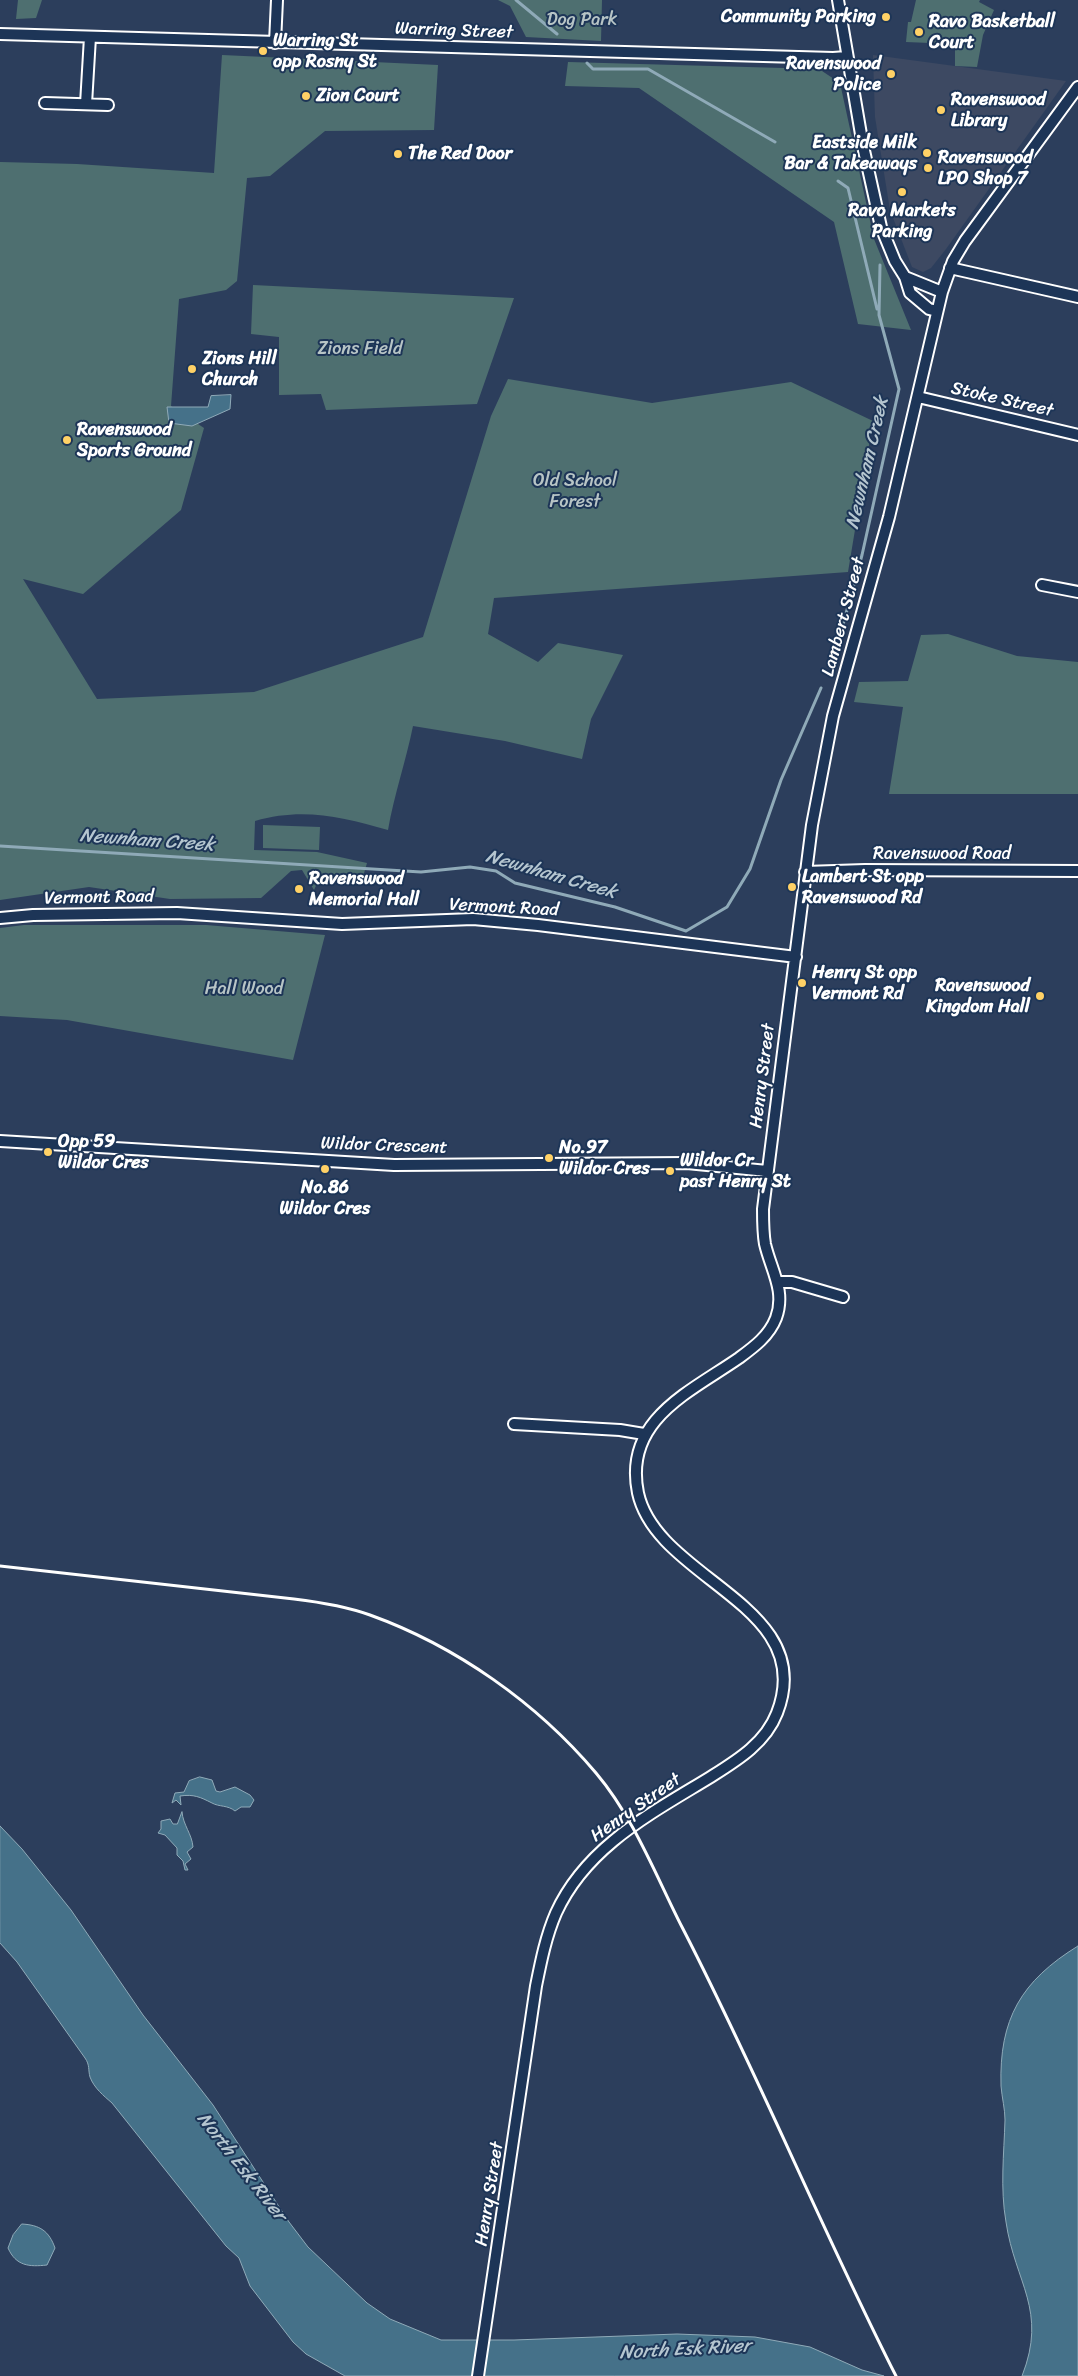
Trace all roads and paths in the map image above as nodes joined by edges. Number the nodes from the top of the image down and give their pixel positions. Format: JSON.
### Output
{"nodes":[{"id":1,"x":277,"y":0,"type":"edge"},
{"id":2,"x":838,"y":0,"type":"edge"},
{"id":3,"x":0,"y":34,"type":"edge"},
{"id":4,"x":90,"y":37,"type":"junction"},
{"id":5,"x":275,"y":43,"type":"junction"},
{"id":6,"x":847,"y":57,"type":"junction"},
{"id":7,"x":1078,"y":87,"type":"edge"},
{"id":8,"x":45,"y":103,"type":"dead end"},
{"id":9,"x":86,"y":104,"type":"junction"},
{"id":10,"x":108,"y":105,"type":"dead end"},
{"id":11,"x":950,"y":268,"type":"junction"},
{"id":12,"x":905,"y":278,"type":"junction"},
{"id":13,"x":942,"y":292,"type":"junction"},
{"id":14,"x":1078,"y":297,"type":"edge"},
{"id":15,"x":937,"y":311,"type":"junction"},
{"id":16,"x":918,"y":397,"type":"junction"},
{"id":17,"x":1078,"y":435,"type":"edge"},
{"id":18,"x":1042,"y":585,"type":"dead end"},
{"id":19,"x":1078,"y":592,"type":"edge"},
{"id":20,"x":1078,"y":870,"type":"edge"},
{"id":21,"x":806,"y":872,"type":"junction"},
{"id":22,"x":0,"y":918,"type":"edge"},
{"id":23,"x":796,"y":957,"type":"junction"},
{"id":24,"x":0,"y":1141,"type":"edge"},
{"id":25,"x":767,"y":1171,"type":"junction"},
{"id":26,"x":778,"y":1282,"type":"junction"},
{"id":27,"x":843,"y":1297,"type":"dead end"},
{"id":28,"x":514,"y":1424,"type":"dead end"},
{"id":29,"x":644,"y":1434,"type":"junction"},
{"id":30,"x":478,"y":2376,"type":"edge"}],
"edges":[{"from":1,"to":5,"type":"street"},
{"from":2,"to":6,"type":"street"},
{"from":3,"to":4,"type":"street","name":"Warring Street"},
{"from":4,"to":5,"type":"street","name":"Warring Street"},
{"from":4,"to":9,"type":"street"},
{"from":5,"to":6,"type":"street","name":"Warring Street"},
{"from":6,"to":12,"type":"street"},
{"from":7,"to":11,"type":"street","name":"Lambert Street"},
{"from":8,"to":9,"type":"street"},
{"from":9,"to":10,"type":"street"},
{"from":11,"to":13,"type":"street","name":"Lambert Street"},
{"from":11,"to":14,"type":"street"},
{"from":12,"to":13,"type":"street"},
{"from":12,"to":15,"type":"street"},
{"from":13,"to":15,"type":"street","name":"Lambert Street"},
{"from":15,"to":16,"type":"street","name":"Lambert Street"},
{"from":16,"to":17,"type":"street","name":"Stoke Street"},
{"from":16,"to":21,"type":"street","name":"Lambert Street"},
{"from":18,"to":19,"type":"street"},
{"from":20,"to":21,"type":"street","name":"Ravenswood Road"},
{"from":21,"to":23,"type":"street","name":"Henry Street"},
{"from":22,"to":23,"type":"street","name":"Vermont Road"},
{"from":23,"to":25,"type":"street","name":"Henry Street"},
{"from":24,"to":25,"type":"street","name":"Wildor Crescent"},
{"from":25,"to":26,"type":"street","name":"Henry Street"},
{"from":26,"to":27,"type":"street"},
{"from":26,"to":29,"type":"street","name":"Henry Street"},
{"from":28,"to":29,"type":"street"},
{"from":29,"to":30,"type":"street","name":"Henry Street"}]}
